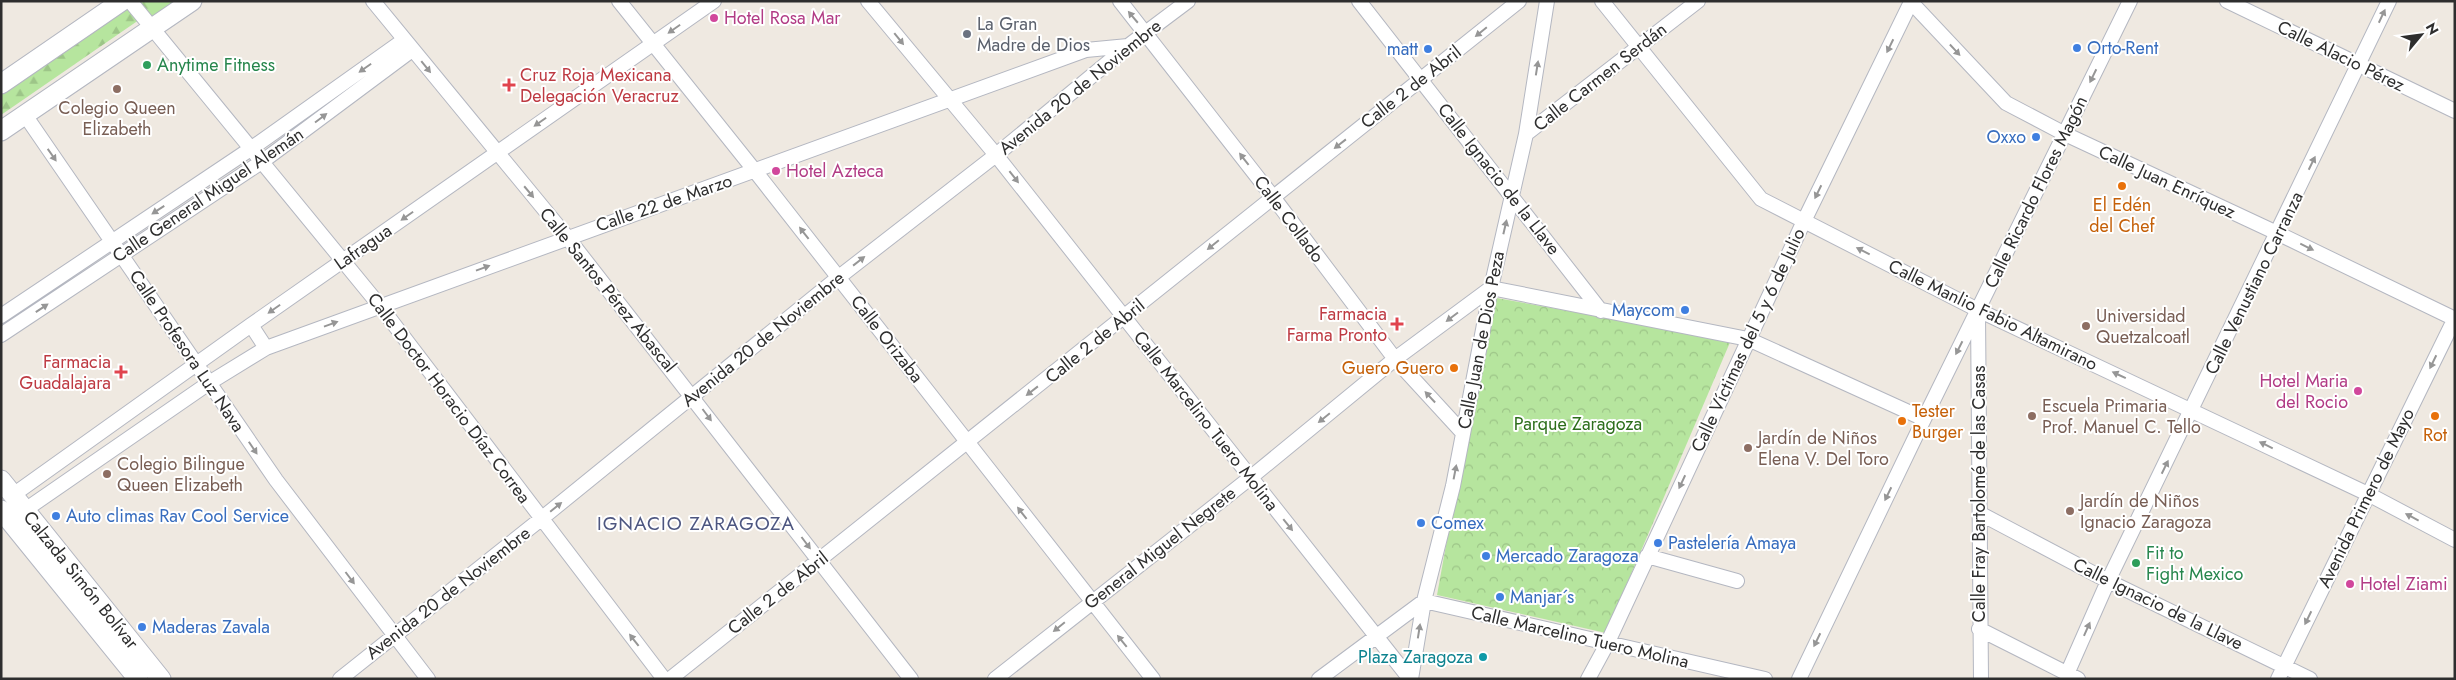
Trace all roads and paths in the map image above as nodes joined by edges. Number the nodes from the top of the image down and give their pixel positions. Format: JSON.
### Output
{"nodes":[{"id":1,"x":122,"y":1,"type":"edge"},
{"id":2,"x":130,"y":1,"type":"edge"},
{"id":3,"x":192,"y":1,"type":"edge"},
{"id":4,"x":373,"y":1,"type":"edge"},
{"id":5,"x":619,"y":1,"type":"edge"},
{"id":6,"x":714,"y":1,"type":"edge"},
{"id":7,"x":868,"y":1,"type":"edge"},
{"id":8,"x":1120,"y":1,"type":"edge"},
{"id":9,"x":1188,"y":1,"type":"edge"},
{"id":10,"x":1359,"y":1,"type":"edge"},
{"id":11,"x":1519,"y":1,"type":"edge"},
{"id":12,"x":1547,"y":1,"type":"edge"},
{"id":13,"x":1602,"y":1,"type":"edge"},
{"id":14,"x":1698,"y":1,"type":"edge"},
{"id":15,"x":2130,"y":1,"type":"edge"},
{"id":16,"x":2227,"y":1,"type":"edge"},
{"id":17,"x":2389,"y":1,"type":"edge"},
{"id":18,"x":1910,"y":2,"type":"edge"},
{"id":19,"x":153,"y":28,"type":"junction"},
{"id":20,"x":1146,"y":33,"type":"junction"},
{"id":21,"x":652,"y":44,"type":"junction"},
{"id":22,"x":408,"y":45,"type":"junction"},
{"id":23,"x":1128,"y":46,"type":"junction"},
{"id":24,"x":1636,"y":47,"type":"junction"},
{"id":25,"x":2359,"y":65,"type":"junction"},
{"id":26,"x":1421,"y":79,"type":"junction"},
{"id":27,"x":1,"y":84,"type":"edge"},
{"id":28,"x":948,"y":99,"type":"junction"},
{"id":29,"x":2455,"y":111,"type":"edge"},
{"id":30,"x":24,"y":115,"type":"junction"},
{"id":31,"x":1,"y":131,"type":"edge"},
{"id":32,"x":1526,"y":134,"type":"junction"},
{"id":33,"x":2065,"y":134,"type":"junction"},
{"id":34,"x":252,"y":148,"type":"junction"},
{"id":35,"x":497,"y":153,"type":"junction"},
{"id":36,"x":996,"y":155,"type":"junction"},
{"id":37,"x":263,"y":161,"type":"junction"},
{"id":38,"x":755,"y":171,"type":"junction"},
{"id":39,"x":1512,"y":196,"type":"junction"},
{"id":40,"x":1273,"y":197,"type":"junction"},
{"id":41,"x":1804,"y":221,"type":"junction"},
{"id":42,"x":2277,"y":233,"type":"junction"},
{"id":43,"x":567,"y":237,"type":"junction"},
{"id":44,"x":112,"y":240,"type":"junction"},
{"id":45,"x":122,"y":254,"type":"junction"},
{"id":46,"x":343,"y":261,"type":"junction"},
{"id":47,"x":839,"y":278,"type":"junction"},
{"id":48,"x":1491,"y":288,"type":"junction"},
{"id":49,"x":380,"y":306,"type":"junction"},
{"id":50,"x":1978,"y":310,"type":"junction"},
{"id":51,"x":1601,"y":311,"type":"junction"},
{"id":52,"x":1,"y":316,"type":"edge"},
{"id":53,"x":1124,"y":318,"type":"junction"},
{"id":54,"x":2455,"y":319,"type":"edge"},
{"id":55,"x":251,"y":325,"type":"junction"},
{"id":56,"x":1,"y":335,"type":"edge"},
{"id":57,"x":1748,"y":339,"type":"junction"},
{"id":58,"x":266,"y":348,"type":"junction"},
{"id":59,"x":1395,"y":360,"type":"junction"},
{"id":60,"x":196,"y":364,"type":"junction"},
{"id":61,"x":209,"y":383,"type":"junction"},
{"id":62,"x":692,"y":396,"type":"junction"},
{"id":63,"x":2193,"y":410,"type":"junction"},
{"id":64,"x":1924,"y":418,"type":"junction"},
{"id":65,"x":1463,"y":433,"type":"junction"},
{"id":66,"x":968,"y":442,"type":"junction"},
{"id":67,"x":1250,"y":478,"type":"junction"},
{"id":68,"x":1,"y":480,"type":"edge"},
{"id":69,"x":2368,"y":494,"type":"junction"},
{"id":70,"x":13,"y":495,"type":"junction"},
{"id":71,"x":1,"y":510,"type":"edge"},
{"id":72,"x":25,"y":510,"type":"junction"},
{"id":73,"x":1981,"y":514,"type":"junction"},
{"id":74,"x":541,"y":519,"type":"junction"},
{"id":75,"x":2455,"y":540,"type":"edge"},
{"id":76,"x":1647,"y":556,"type":"junction"},
{"id":77,"x":819,"y":560,"type":"junction"},
{"id":78,"x":1737,"y":581,"type":"dead end"},
{"id":79,"x":2108,"y":581,"type":"junction"},
{"id":80,"x":1424,"y":601,"type":"junction"},
{"id":81,"x":1091,"y":602,"type":"junction"},
{"id":82,"x":1979,"y":629,"type":"junction"},
{"id":83,"x":394,"y":635,"type":"junction"},
{"id":84,"x":1377,"y":635,"type":"junction"},
{"id":85,"x":1606,"y":644,"type":"junction"},
{"id":86,"x":2281,"y":673,"type":"edge"},
{"id":87,"x":2073,"y":676,"type":"edge"},
{"id":88,"x":138,"y":679,"type":"edge"},
{"id":89,"x":161,"y":679,"type":"edge"},
{"id":90,"x":340,"y":679,"type":"edge"},
{"id":91,"x":428,"y":679,"type":"edge"},
{"id":92,"x":664,"y":679,"type":"edge"},
{"id":93,"x":670,"y":679,"type":"edge"},
{"id":94,"x":911,"y":679,"type":"edge"},
{"id":95,"x":995,"y":679,"type":"edge"},
{"id":96,"x":1153,"y":679,"type":"edge"},
{"id":97,"x":1319,"y":679,"type":"edge"},
{"id":98,"x":1411,"y":679,"type":"edge"},
{"id":99,"x":1588,"y":679,"type":"edge"},
{"id":100,"x":1765,"y":679,"type":"edge"},
{"id":101,"x":1799,"y":679,"type":"edge"},
{"id":102,"x":1981,"y":679,"type":"edge"},
{"id":103,"x":2310,"y":679,"type":"edge"}],
"edges":[{"from":1,"to":27,"type":"main road"},
{"from":2,"to":19,"type":"street","name":"Calle Doctor Horacio Díaz Correa"},
{"from":3,"to":19,"type":"main road"},
{"from":4,"to":22,"type":"street","name":"Calle Santos Pérez Abascal"},
{"from":5,"to":21,"type":"street","name":"Calle Orizaba"},
{"from":6,"to":21,"type":"street","name":"Lafragua","one_way":true},
{"from":7,"to":28,"type":"street","name":"Calle Marcelino Tuero Molina","one_way":true},
{"from":20,"to":8,"type":"street","name":"Calle Collado","one_way":true},
{"from":9,"to":20,"type":"street","name":"Avenida 20 de Noviembre"},
{"from":10,"to":26,"type":"street","name":"Calle Ignacio de la Llave"},
{"from":11,"to":26,"type":"street","name":"Calle 2 de Abril","one_way":true},
{"from":32,"to":12,"type":"street","name":"Calle Juan de Dios Peza","one_way":true},
{"from":13,"to":24,"type":"street","name":"Calle Manlio Fabio Altamirano"},
{"from":14,"to":24,"type":"street","name":"Calle Carmen Serdán"},
{"from":15,"to":33,"type":"street","name":"Calle Ricardo Flores Magón","one_way":true},
{"from":16,"to":25,"type":"street","name":"Calle Alacio Pérez"},
{"from":25,"to":17,"type":"street","name":"Calle Venustiano Carranza","one_way":true},
{"from":18,"to":33,"type":"street","name":"Calle Juan Enríquez","one_way":true},
{"from":18,"to":41,"type":"street","name":"Calle Víctimas del 5 y 6 de Julio","one_way":true},
{"from":19,"to":30,"type":"main road"},
{"from":19,"to":34,"type":"street","name":"Calle Doctor Horacio Díaz Correa"},
{"from":20,"to":23,"type":"street","name":"Avenida 20 de Noviembre"},
{"from":40,"to":20,"type":"street","name":"Calle Collado","one_way":true},
{"from":21,"to":35,"type":"street","name":"Lafragua","one_way":true},
{"from":21,"to":38,"type":"street","name":"Calle Orizaba"},
{"from":22,"to":34,"type":"street","name":"Calle General Miguel Alemán","one_way":true},
{"from":22,"to":35,"type":"street","name":"Calle Santos Pérez Abascal","one_way":true},
{"from":37,"to":22,"type":"street","name":"Calle General Miguel Alemán","one_way":true},
{"from":23,"to":28,"type":"street","name":"Calle 22 de Marzo"},
{"from":23,"to":36,"type":"street","name":"Avenida 20 de Noviembre"},
{"from":24,"to":32,"type":"street","name":"Calle Carmen Serdán"},
{"from":24,"to":41,"type":"street","name":"Calle Manlio Fabio Altamirano"},
{"from":25,"to":29,"type":"street","name":"Calle Alacio Pérez"},
{"from":42,"to":25,"type":"street","name":"Calle Venustiano Carranza","one_way":true},
{"from":26,"to":39,"type":"street","name":"Calle Ignacio de la Llave"},
{"from":26,"to":40,"type":"street","name":"Calle 2 de Abril","one_way":true},
{"from":28,"to":36,"type":"street","name":"Calle Marcelino Tuero Molina"},
{"from":28,"to":38,"type":"street","name":"Calle 22 de Marzo"},
{"from":30,"to":31,"type":"main road"},
{"from":30,"to":44,"type":"street","name":"Calle Profesora Luz Nava","one_way":true},
{"from":32,"to":39,"type":"street","name":"Calle Juan de Dios Peza"},
{"from":33,"to":42,"type":"street","name":"Calle Juan Enríquez"},
{"from":33,"to":50,"type":"street","name":"Calle Ricardo Flores Magón"},
{"from":34,"to":37,"type":"street","name":"Calle Doctor Horacio Díaz Correa"},
{"from":34,"to":44,"type":"street","name":"Calle General Miguel Alemán","one_way":true},
{"from":35,"to":43,"type":"street","name":"Calle Santos Pérez Abascal","one_way":true},
{"from":35,"to":46,"type":"street","name":"Lafragua","one_way":true},
{"from":47,"to":36,"type":"street","name":"Avenida 20 de Noviembre","one_way":true},
{"from":36,"to":53,"type":"street","name":"Calle Marcelino Tuero Molina","one_way":true},
{"from":37,"to":45,"type":"street","name":"Calle General Miguel Alemán"},
{"from":37,"to":46,"type":"street","name":"Calle Doctor Horacio Díaz Correa"},
{"from":38,"to":43,"type":"street","name":"Calle 22 de Marzo"},
{"from":47,"to":38,"type":"street","name":"Calle Orizaba","one_way":true},
{"from":48,"to":39,"type":"street","name":"Calle Juan de Dios Peza","one_way":true},
{"from":39,"to":51,"type":"street","name":"Calle Ignacio de la Llave"},
{"from":40,"to":53,"type":"street","name":"Calle 2 de Abril","one_way":true},
{"from":40,"to":59,"type":"street","name":"Calle Collado"},
{"from":50,"to":41,"type":"street","name":"Calle Manlio Fabio Altamirano","one_way":true},
{"from":41,"to":57,"type":"street","name":"Calle Víctimas del 5 y 6 de Julio"},
{"from":42,"to":54,"type":"street","name":"Calle Juan Enríquez","one_way":true},
{"from":42,"to":63,"type":"street","name":"Calle Venustiano Carranza"},
{"from":49,"to":43,"type":"street","name":"Calle 22 de Marzo","one_way":true},
{"from":43,"to":62,"type":"street","name":"Calle Santos Pérez Abascal"},
{"from":44,"to":45,"type":"street","name":"Calle Profesora Luz Nava"},
{"from":44,"to":52,"type":"street","name":"Calle General Miguel Alemán"},
{"from":56,"to":45,"type":"street","name":"Calle General Miguel Alemán","one_way":true},
{"from":45,"to":60,"type":"street","name":"Calle Profesora Luz Nava"},
{"from":46,"to":49,"type":"street","name":"Calle Doctor Horacio Díaz Correa"},
{"from":46,"to":55,"type":"street","name":"Lafragua","one_way":true},
{"from":47,"to":62,"type":"street","name":"Avenida 20 de Noviembre"},
{"from":47,"to":66,"type":"street","name":"Calle Orizaba"},
{"from":48,"to":51,"type":"street"},
{"from":48,"to":59,"type":"street","name":"General Miguel Negrete","one_way":true},
{"from":48,"to":65,"type":"street","name":"Calle Juan de Dios Peza"},
{"from":58,"to":49,"type":"street","name":"Calle 22 de Marzo","one_way":true},
{"from":49,"to":74,"type":"street","name":"Calle Doctor Horacio Díaz Correa"},
{"from":63,"to":50,"type":"street","name":"Calle Manlio Fabio Altamirano","one_way":true},
{"from":50,"to":64,"type":"street","name":"Calle Ricardo Flores Magón","one_way":true},
{"from":50,"to":73,"type":"street","name":"Calle Fray Bartolomé de las Casas"},
{"from":51,"to":57,"type":"street"},
{"from":53,"to":66,"type":"street","name":"Calle 2 de Abril","one_way":true},
{"from":53,"to":67,"type":"street","name":"Calle Marcelino Tuero Molina"},
{"from":54,"to":69,"type":"street","name":"Avenida Primero de Mayo","one_way":true},
{"from":55,"to":58,"type":"street"},
{"from":55,"to":60,"type":"street","name":"Lafragua"},
{"from":57,"to":64,"type":"street"},
{"from":57,"to":76,"type":"street","name":"Calle Víctimas del 5 y 6 de Julio","one_way":true},
{"from":58,"to":61,"type":"street","name":"Calle 22 de Marzo"},
{"from":65,"to":59,"type":"street","name":"Calle Collado","one_way":true},
{"from":59,"to":67,"type":"street","name":"General Miguel Negrete","one_way":true},
{"from":60,"to":61,"type":"street","name":"Calle Profesora Luz Nava"},
{"from":60,"to":70,"type":"street","name":"Lafragua"},
{"from":61,"to":72,"type":"street"},
{"from":61,"to":83,"type":"street","name":"Calle Profesora Luz Nava","one_way":true},
{"from":74,"to":62,"type":"street","name":"Avenida 20 de Noviembre","one_way":true},
{"from":62,"to":77,"type":"street","name":"Calle Santos Pérez Abascal","one_way":true},
{"from":69,"to":63,"type":"street","name":"Calle Manlio Fabio Altamirano","one_way":true},
{"from":79,"to":63,"type":"street","name":"Calle Venustiano Carranza","one_way":true},
{"from":64,"to":101,"type":"street","name":"Calle Ricardo Flores Magón","one_way":true},
{"from":80,"to":65,"type":"street","name":"Calle Juan de Dios Peza","one_way":true},
{"from":66,"to":77,"type":"street","name":"Calle 2 de Abril"},
{"from":81,"to":66,"type":"street","name":"Calle Orizaba","one_way":true},
{"from":67,"to":81,"type":"street","name":"General Miguel Negrete"},
{"from":67,"to":84,"type":"street","name":"Calle Marcelino Tuero Molina","one_way":true},
{"from":68,"to":70,"type":"main road","name":"Calzada Simón Bolívar"},
{"from":75,"to":69,"type":"street","name":"Calle Manlio Fabio Altamirano","one_way":true},
{"from":69,"to":86,"type":"street","name":"Avenida Primero de Mayo","one_way":true},
{"from":70,"to":72,"type":"main road","name":"Calzada Simón Bolívar"},
{"from":71,"to":88,"type":"main road","name":"Calzada Simón Bolívar"},
{"from":72,"to":89,"type":"main road","name":"Calzada Simón Bolívar"},
{"from":73,"to":79,"type":"street","name":"Calle Ignacio de la Llave"},
{"from":73,"to":82,"type":"street","name":"Calle Fray Bartolomé de las Casas"},
{"from":74,"to":83,"type":"street","name":"Avenida 20 de Noviembre"},
{"from":92,"to":74,"type":"street","name":"Calle Doctor Horacio Díaz Correa","one_way":true},
{"from":76,"to":78,"type":"street"},
{"from":76,"to":85,"type":"street","name":"Calle Víctimas del 5 y 6 de Julio"},
{"from":77,"to":93,"type":"street","name":"Calle 2 de Abril"},
{"from":77,"to":94,"type":"street","name":"Calle Santos Pérez Abascal"},
{"from":79,"to":86,"type":"street","name":"Calle Ignacio de la Llave"},
{"from":87,"to":79,"type":"street","name":"Calle Venustiano Carranza","one_way":true},
{"from":80,"to":84,"type":"street"},
{"from":80,"to":85,"type":"street","name":"Calle Marcelino Tuero Molina"},
{"from":98,"to":80,"type":"street","name":"Calle Juan de Dios Peza","one_way":true},
{"from":81,"to":95,"type":"street","name":"General Miguel Negrete","one_way":true},
{"from":96,"to":81,"type":"street","name":"Calle Orizaba","one_way":true},
{"from":82,"to":87,"type":"street"},
{"from":82,"to":102,"type":"street","name":"Calle Fray Bartolomé de las Casas"},
{"from":83,"to":90,"type":"street","name":"Avenida 20 de Noviembre"},
{"from":83,"to":91,"type":"street","name":"Calle Profesora Luz Nava"},
{"from":84,"to":97,"type":"street"},
{"from":84,"to":98,"type":"street","name":"Calle Marcelino Tuero Molina"},
{"from":85,"to":99,"type":"street","name":"Calle Víctimas del 5 y 6 de Julio"},
{"from":85,"to":100,"type":"street","name":"Calle Marcelino Tuero Molina"},
{"from":86,"to":103,"type":"street","name":"Calle Ignacio de la Llave"}]}
